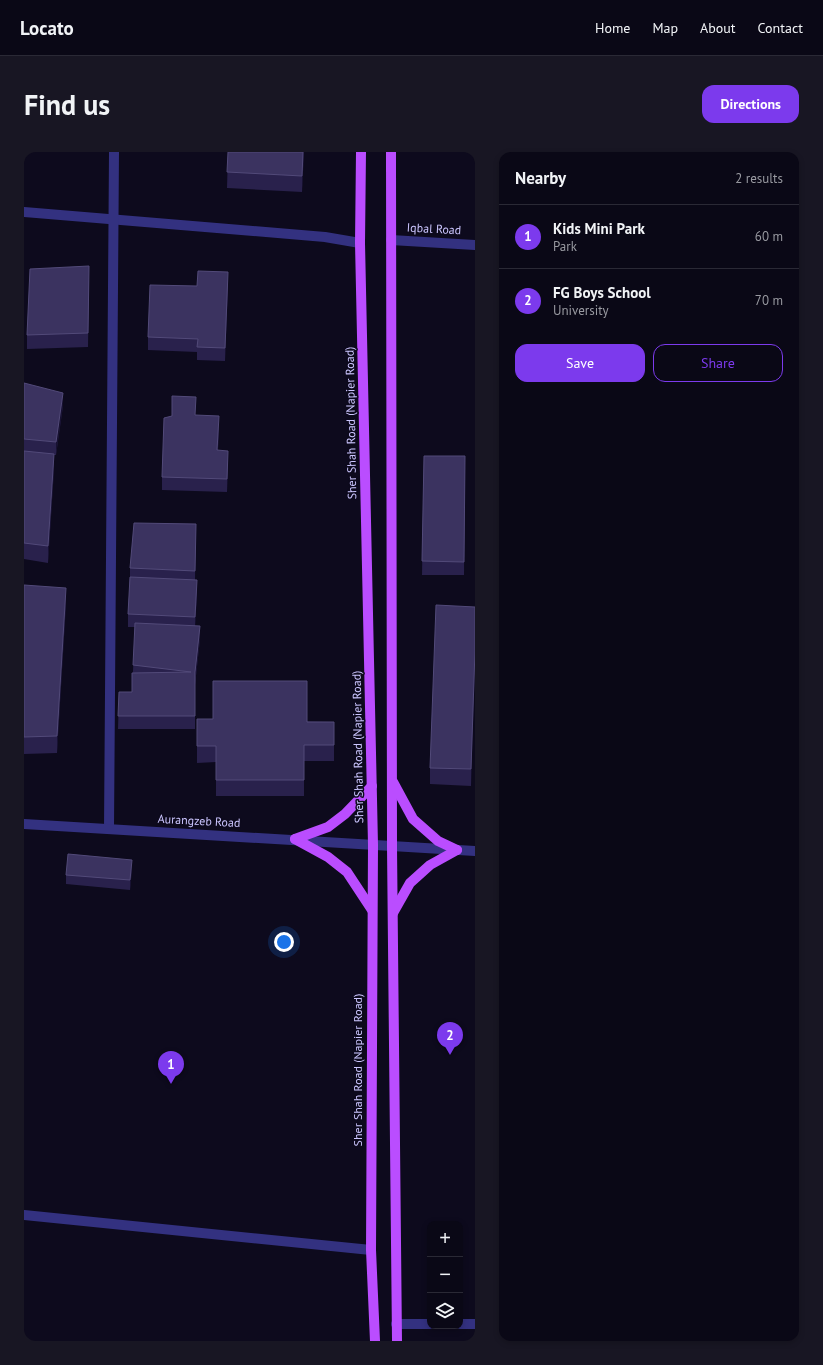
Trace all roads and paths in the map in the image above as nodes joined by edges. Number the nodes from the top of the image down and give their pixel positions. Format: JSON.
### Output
{"nodes":[{"id":1,"x":114,"y":152,"type":"edge"},
{"id":2,"x":361,"y":152,"type":"edge"},
{"id":3,"x":391,"y":152,"type":"edge"},
{"id":4,"x":24,"y":212,"type":"edge"},
{"id":5,"x":113,"y":220,"type":"junction"},
{"id":6,"x":391,"y":240,"type":"junction"},
{"id":7,"x":360,"y":243,"type":"junction"},
{"id":8,"x":475,"y":245,"type":"edge"},
{"id":9,"x":392,"y":780,"type":"junction"},
{"id":10,"x":372,"y":786,"type":"junction"},
{"id":11,"x":24,"y":824,"type":"edge"},
{"id":12,"x":109,"y":828,"type":"junction"},
{"id":13,"x":295,"y":839,"type":"junction"},
{"id":14,"x":373,"y":845,"type":"junction"},
{"id":15,"x":392,"y":847,"type":"junction"},
{"id":16,"x":457,"y":850,"type":"junction"},
{"id":17,"x":475,"y":851,"type":"edge"},
{"id":18,"x":372,"y":910,"type":"junction"},
{"id":19,"x":393,"y":913,"type":"junction"},
{"id":20,"x":24,"y":1215,"type":"edge"},
{"id":21,"x":371,"y":1250,"type":"junction"},
{"id":22,"x":396,"y":1324,"type":"junction"},
{"id":23,"x":427,"y":1324,"type":"edge"},
{"id":24,"x":463,"y":1324,"type":"edge"},
{"id":25,"x":475,"y":1324,"type":"edge"},
{"id":26,"x":375,"y":1341,"type":"edge"},
{"id":27,"x":397,"y":1341,"type":"edge"}],
"edges":[{"from":1,"to":5,"type":"street"},
{"from":2,"to":7,"type":"main road","name":"Sher Shah Road (Napier Road)"},
{"from":3,"to":6,"type":"main road"},
{"from":4,"to":5,"type":"street"},
{"from":5,"to":7,"type":"street"},
{"from":5,"to":12,"type":"street"},
{"from":6,"to":8,"type":"street","name":"Iqbal Road"},
{"from":6,"to":9,"type":"main road"},
{"from":7,"to":10,"type":"main road","name":"Sher Shah Road (Napier Road)"},
{"from":9,"to":15,"type":"main road"},
{"from":9,"to":16,"type":"main road"},
{"from":10,"to":13,"type":"main road"},
{"from":10,"to":14,"type":"main road","name":"Sher Shah Road (Napier Road)"},
{"from":11,"to":12,"type":"street","name":"Aurangzeb Road"},
{"from":12,"to":13,"type":"street","name":"Aurangzeb Road"},
{"from":13,"to":14,"type":"street","name":"Aurangzeb Road"},
{"from":13,"to":18,"type":"main road"},
{"from":14,"to":15,"type":"street","name":"Aurangzeb Road"},
{"from":14,"to":18,"type":"main road","name":"Sher Shah Road (Napier Road)"},
{"from":15,"to":16,"type":"street","name":"Aurangzeb Road"},
{"from":15,"to":19,"type":"main road"},
{"from":16,"to":17,"type":"street","name":"Aurangzeb Road"},
{"from":16,"to":19,"type":"main road"},
{"from":18,"to":21,"type":"main road","name":"Sher Shah Road (Napier Road)"},
{"from":19,"to":22,"type":"main road"},
{"from":20,"to":21,"type":"street"},
{"from":21,"to":26,"type":"main road","name":"Sher Shah Road (Napier Road)"},
{"from":22,"to":23,"type":"street"},
{"from":22,"to":27,"type":"main road"},
{"from":24,"to":25,"type":"street"}]}
